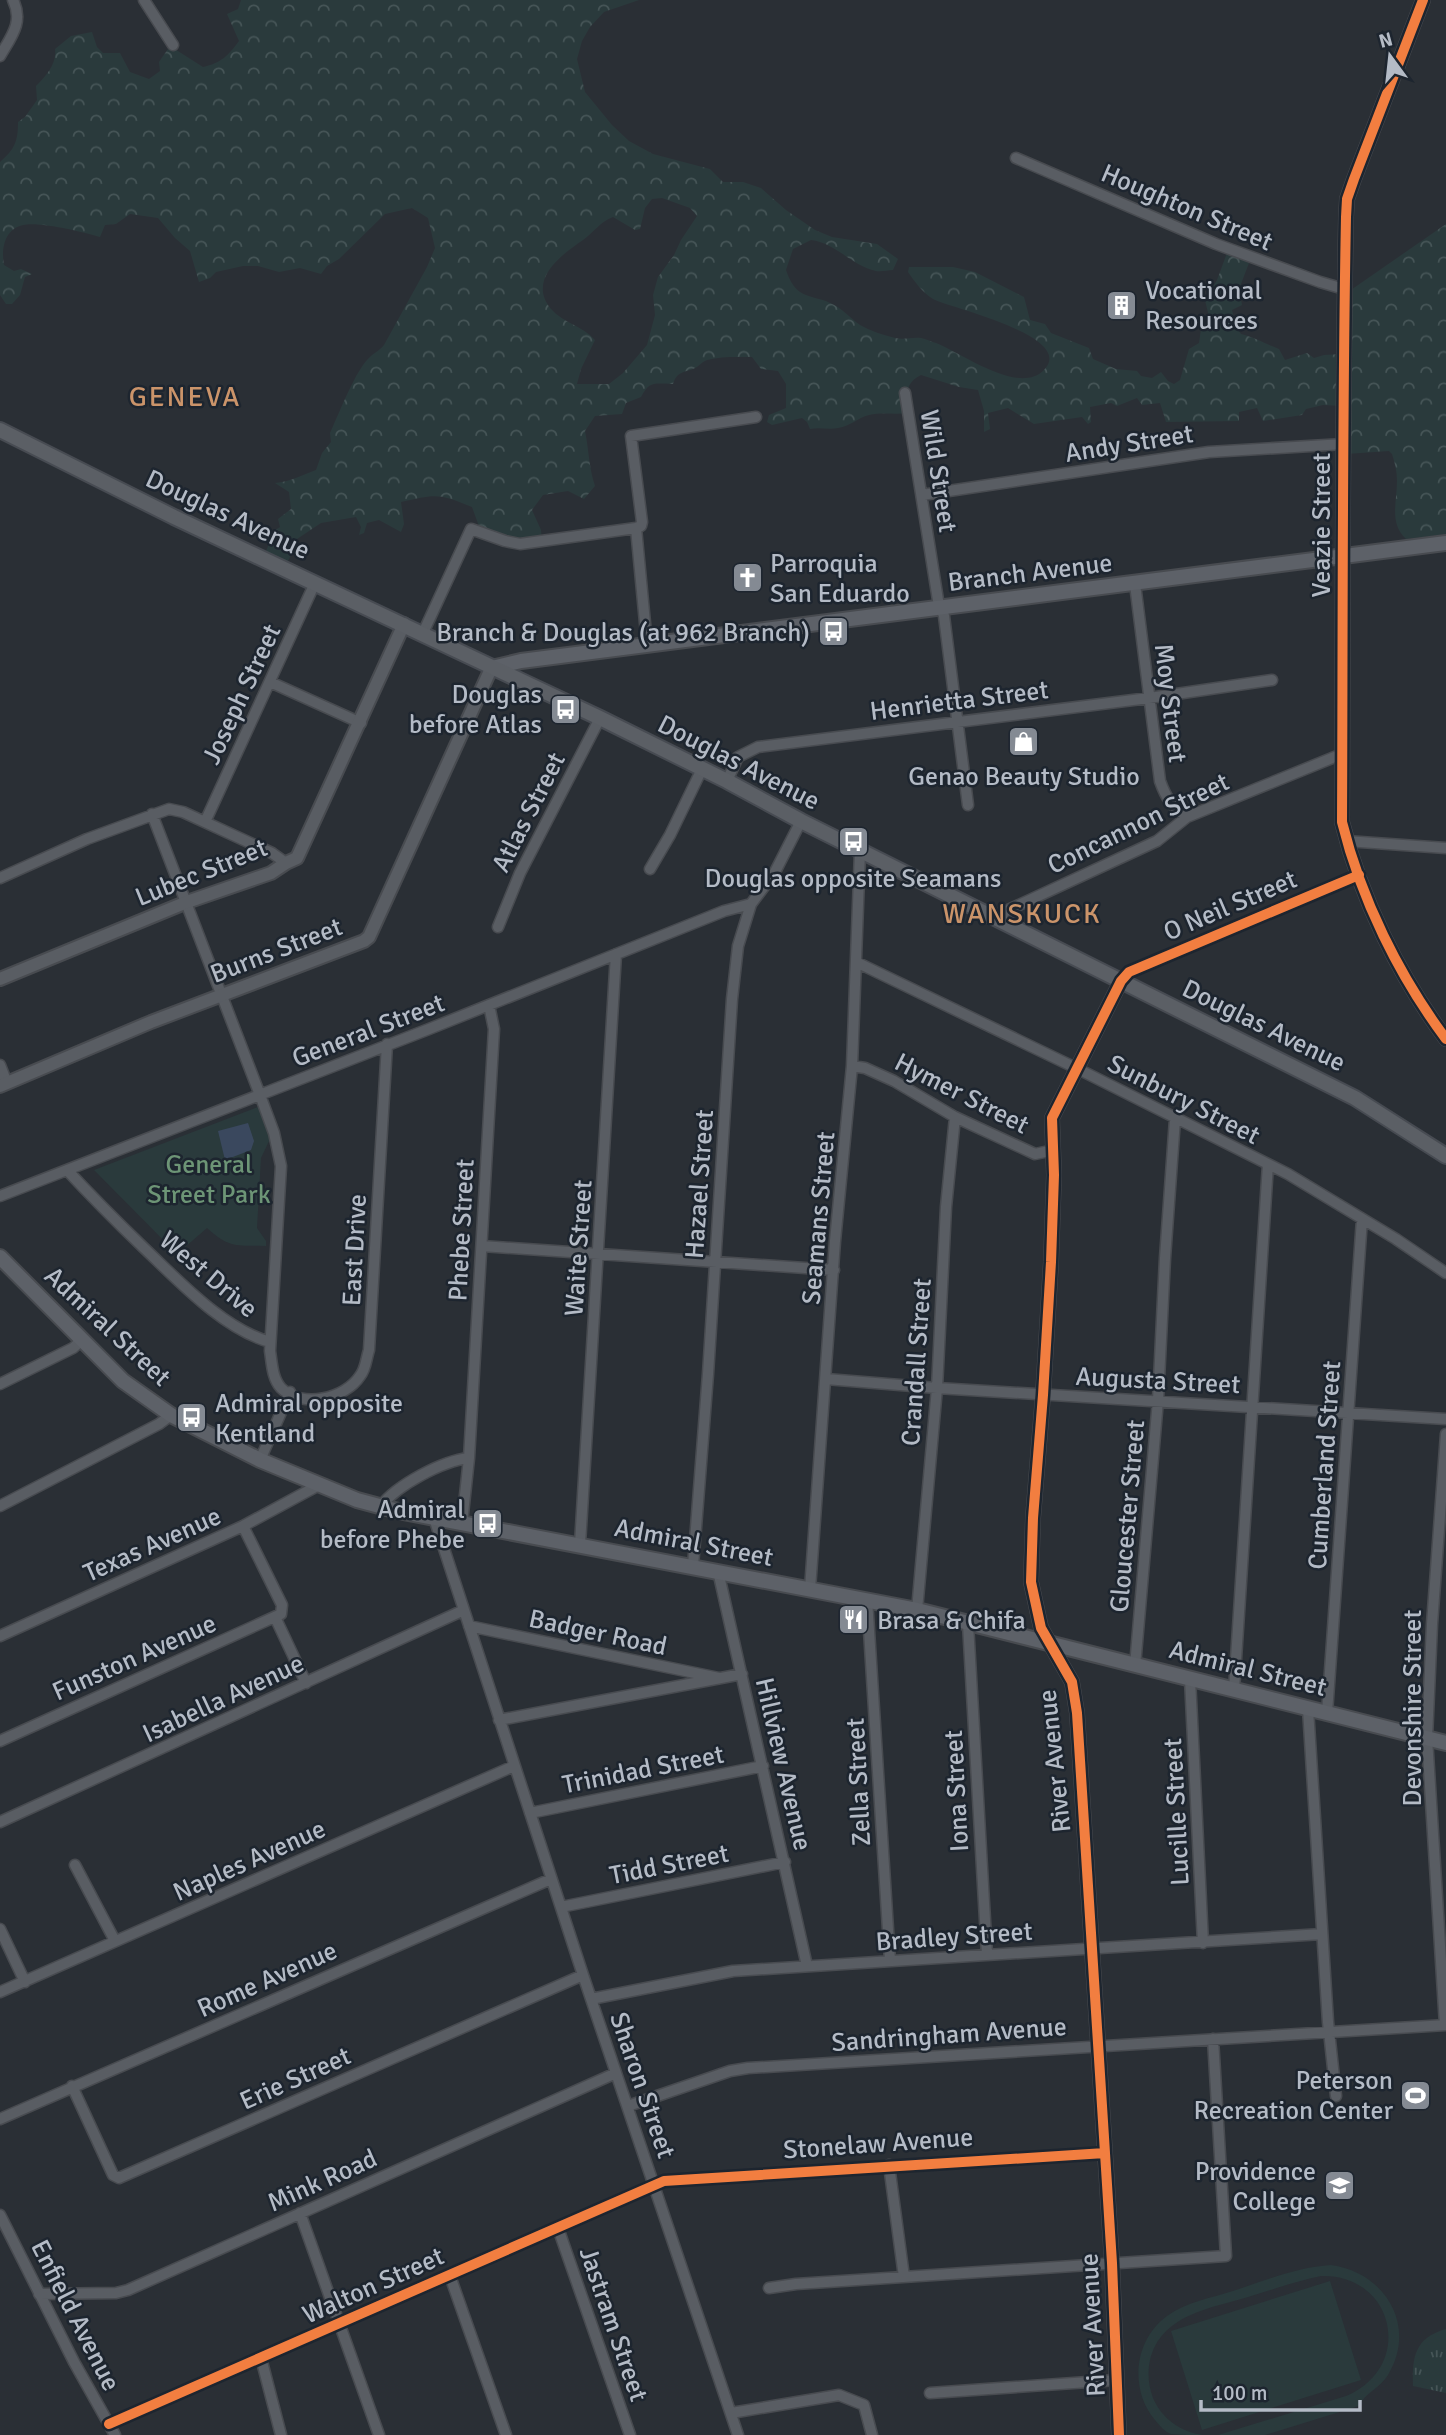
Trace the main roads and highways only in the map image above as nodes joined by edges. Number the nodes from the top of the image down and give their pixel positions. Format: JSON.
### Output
{"nodes":[{"id":1,"x":0,"y":430,"type":"edge"},
{"id":2,"x":1446,"y":543,"type":"edge"},
{"id":3,"x":496,"y":667,"type":"junction"},
{"id":4,"x":1446,"y":1156,"type":"edge"},
{"id":5,"x":0,"y":1257,"type":"edge"},
{"id":6,"x":6,"y":1273,"type":"edge"},
{"id":7,"x":1446,"y":1743,"type":"edge"}],
"edges":[{"from":1,"to":3,"type":"main road","name":"Douglas Avenue"},
{"from":2,"to":3,"type":"main road","name":"Branch Avenue"},
{"from":3,"to":4,"type":"main road","name":"Douglas Avenue"},
{"from":5,"to":6,"type":"main road","name":"Admiral Street"},
{"from":6,"to":7,"type":"main road","name":"Admiral Street"}]}
